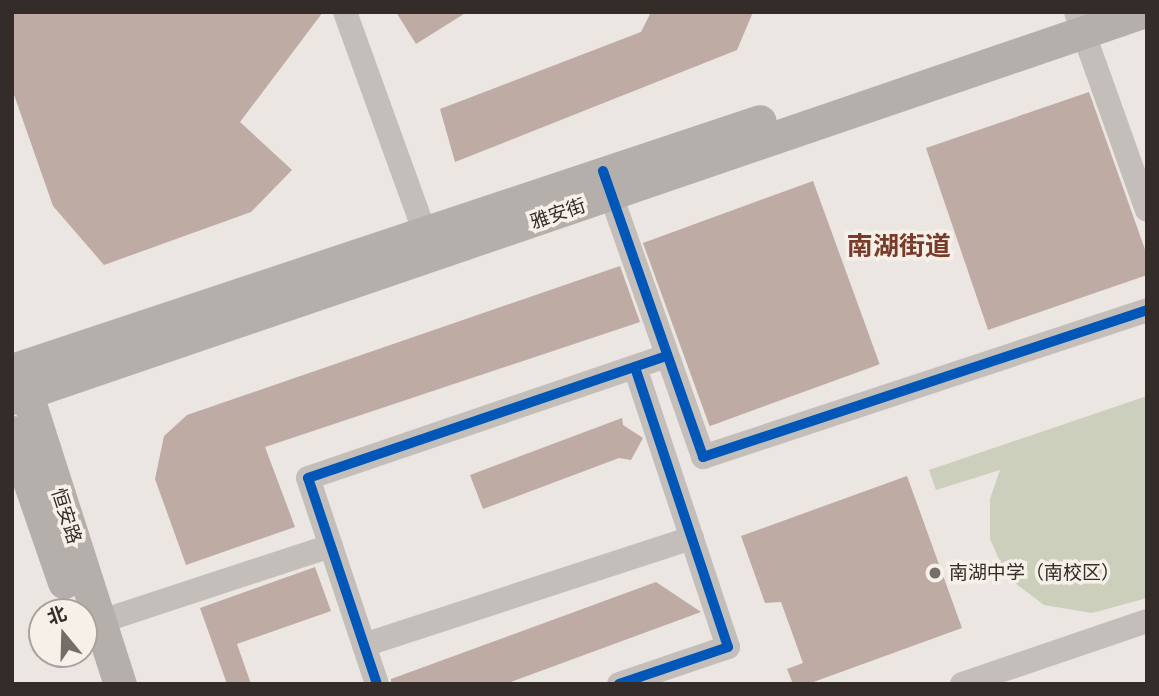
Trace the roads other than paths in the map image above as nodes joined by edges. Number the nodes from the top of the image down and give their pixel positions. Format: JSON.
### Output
{"nodes":[{"id":1,"x":345,"y":12,"type":"edge"},
{"id":2,"x":1142,"y":12,"type":"edge"},
{"id":3,"x":1077,"y":19,"type":"edge"},
{"id":4,"x":607,"y":183,"type":"junction"},
{"id":5,"x":1147,"y":210,"type":"edge"},
{"id":6,"x":425,"y":233,"type":"junction"},
{"id":7,"x":1147,"y":310,"type":"edge"},
{"id":8,"x":667,"y":356,"type":"junction"},
{"id":9,"x":635,"y":367,"type":"junction"},
{"id":10,"x":16,"y":376,"type":"edge"},
{"id":11,"x":12,"y":432,"type":"edge"},
{"id":12,"x":692,"y":538,"type":"junction"},
{"id":13,"x":331,"y":546,"type":"junction"},
{"id":14,"x":75,"y":598,"type":"edge"},
{"id":15,"x":78,"y":598,"type":"edge"},
{"id":16,"x":1147,"y":621,"type":"edge"},
{"id":17,"x":98,"y":622,"type":"edge"},
{"id":18,"x":364,"y":645,"type":"junction"},
{"id":19,"x":98,"y":646,"type":"edge"},
{"id":20,"x":120,"y":684,"type":"edge"},
{"id":21,"x":377,"y":684,"type":"edge"},
{"id":22,"x":619,"y":684,"type":"edge"},
{"id":23,"x":962,"y":684,"type":"edge"}],
"edges":[{"from":1,"to":6,"type":"street"},
{"from":2,"to":3,"type":"main road","name":"雅安街"},
{"from":3,"to":4,"type":"main road","name":"雅安街"},
{"from":3,"to":5,"type":"street"},
{"from":4,"to":6,"type":"main road","name":"雅安街"},
{"from":4,"to":8,"type":"street"},
{"from":4,"to":10,"type":"main road","name":"雅安街"},
{"from":6,"to":10,"type":"main road","name":"雅安街"},
{"from":7,"to":8,"type":"street"},
{"from":8,"to":9,"type":"street"},
{"from":9,"to":12,"type":"street"},
{"from":9,"to":13,"type":"street"},
{"from":10,"to":15,"type":"main road","name":"恒安路"},
{"from":11,"to":14,"type":"main road","name":"恒安路"},
{"from":12,"to":18,"type":"street"},
{"from":12,"to":22,"type":"street"},
{"from":13,"to":17,"type":"street"},
{"from":13,"to":18,"type":"street"},
{"from":16,"to":23,"type":"street"},
{"from":18,"to":21,"type":"street"},
{"from":19,"to":20,"type":"main road","name":"恒安路"}]}
